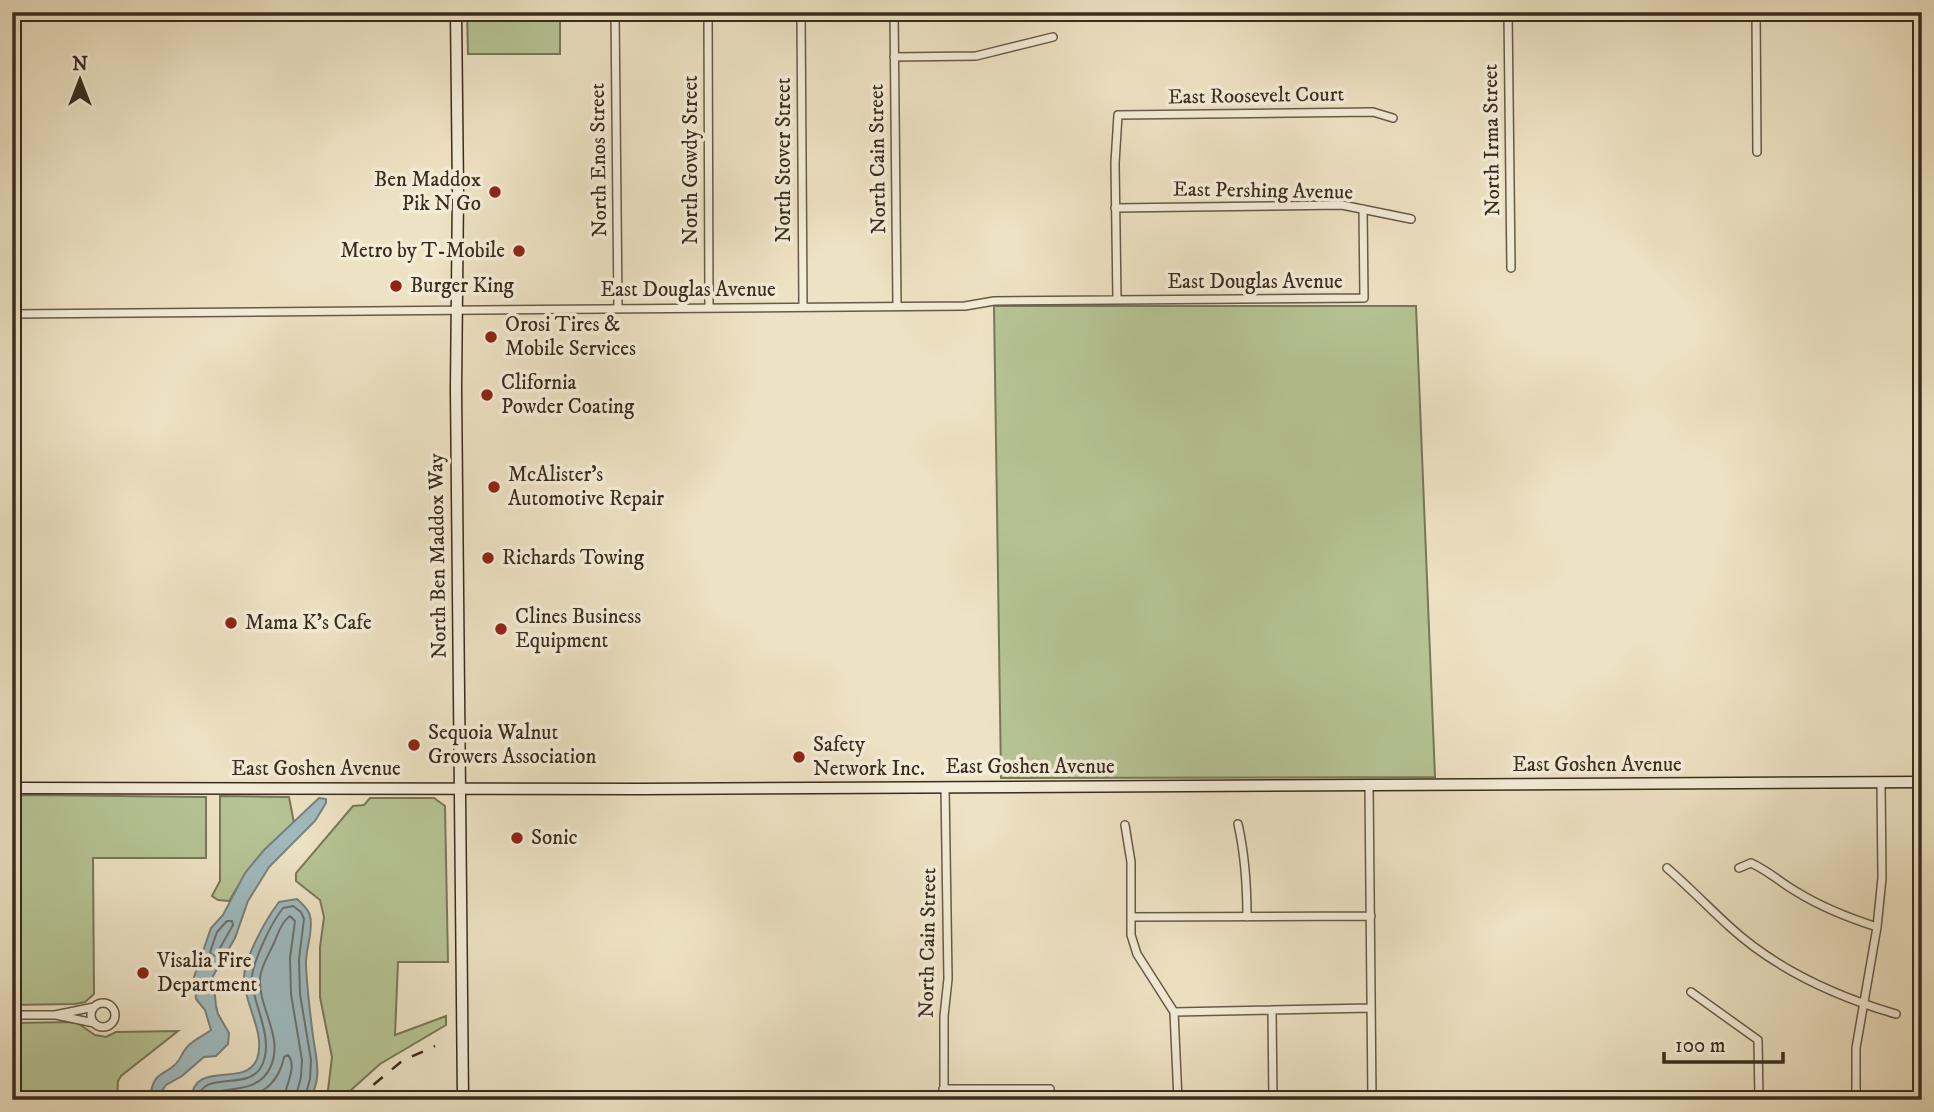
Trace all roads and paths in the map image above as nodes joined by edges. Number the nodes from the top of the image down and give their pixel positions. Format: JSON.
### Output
{"nodes":[{"id":1,"x":456,"y":12,"type":"edge"},
{"id":2,"x":615,"y":12,"type":"edge"},
{"id":3,"x":708,"y":12,"type":"edge"},
{"id":4,"x":801,"y":12,"type":"edge"},
{"id":5,"x":894,"y":12,"type":"edge"},
{"id":6,"x":1508,"y":12,"type":"edge"},
{"id":7,"x":1756,"y":12,"type":"edge"},
{"id":8,"x":1053,"y":37,"type":"dead end"},
{"id":9,"x":894,"y":57,"type":"junction"},
{"id":10,"x":1393,"y":118,"type":"dead end"},
{"id":11,"x":1757,"y":152,"type":"dead end"},
{"id":12,"x":1115,"y":208,"type":"junction"},
{"id":13,"x":1363,"y":209,"type":"junction"},
{"id":14,"x":1411,"y":219,"type":"dead end"},
{"id":15,"x":1510,"y":268,"type":"dead end"},
{"id":16,"x":1117,"y":300,"type":"junction"},
{"id":17,"x":897,"y":306,"type":"junction"},
{"id":18,"x":803,"y":307,"type":"junction"},
{"id":19,"x":618,"y":308,"type":"junction"},
{"id":20,"x":709,"y":308,"type":"junction"},
{"id":21,"x":455,"y":310,"type":"junction"},
{"id":22,"x":12,"y":314,"type":"edge"},
{"id":23,"x":1922,"y":782,"type":"edge"},
{"id":24,"x":1881,"y":783,"type":"junction"},
{"id":25,"x":1369,"y":785,"type":"junction"},
{"id":26,"x":945,"y":787,"type":"junction"},
{"id":27,"x":460,"y":788,"type":"junction"},
{"id":28,"x":12,"y":789,"type":"edge"},
{"id":29,"x":1238,"y":824,"type":"dead end"},
{"id":30,"x":1125,"y":825,"type":"dead end"},
{"id":31,"x":1667,"y":868,"type":"dead end"},
{"id":32,"x":1740,"y":868,"type":"dead end"},
{"id":33,"x":1371,"y":916,"type":"junction"},
{"id":34,"x":1131,"y":917,"type":"junction"},
{"id":35,"x":1247,"y":917,"type":"junction"},
{"id":36,"x":1877,"y":927,"type":"junction"},
{"id":37,"x":1690,"y":992,"type":"dead end"},
{"id":38,"x":1862,"y":1004,"type":"junction"},
{"id":39,"x":94,"y":1007,"type":"junction"},
{"id":40,"x":1371,"y":1008,"type":"junction"},
{"id":41,"x":1272,"y":1010,"type":"junction"},
{"id":42,"x":1174,"y":1012,"type":"junction"},
{"id":43,"x":1896,"y":1014,"type":"dead end"},
{"id":44,"x":12,"y":1015,"type":"edge"},
{"id":45,"x":55,"y":1015,"type":"junction"},
{"id":46,"x":94,"y":1023,"type":"junction"},
{"id":47,"x":943,"y":1089,"type":"junction"},
{"id":48,"x":1050,"y":1089,"type":"dead end"},
{"id":49,"x":463,"y":1100,"type":"edge"},
{"id":50,"x":944,"y":1100,"type":"edge"},
{"id":51,"x":1178,"y":1100,"type":"edge"},
{"id":52,"x":1273,"y":1100,"type":"edge"},
{"id":53,"x":1372,"y":1100,"type":"edge"},
{"id":54,"x":1759,"y":1100,"type":"edge"},
{"id":55,"x":1856,"y":1100,"type":"edge"}],
"edges":[{"from":1,"to":21,"type":"street","name":"North Ben Maddox Way"},
{"from":2,"to":19,"type":"street","name":"North Enos Street"},
{"from":3,"to":20,"type":"street","name":"North Gowdy Street"},
{"from":4,"to":18,"type":"street","name":"North Stover Street"},
{"from":5,"to":9,"type":"street","name":"North Cain Street"},
{"from":6,"to":15,"type":"street","name":"North Irma Street"},
{"from":7,"to":11,"type":"street"},
{"from":8,"to":9,"type":"street"},
{"from":9,"to":17,"type":"street","name":"North Cain Street"},
{"from":10,"to":12,"type":"street","name":"East Roosevelt Court"},
{"from":12,"to":13,"type":"street","name":"East Pershing Avenue"},
{"from":12,"to":16,"type":"street"},
{"from":13,"to":14,"type":"street","name":"East Pershing Avenue"},
{"from":13,"to":16,"type":"street","name":"East Douglas Avenue"},
{"from":16,"to":17,"type":"street","name":"East Douglas Avenue"},
{"from":17,"to":18,"type":"street","name":"East Douglas Avenue"},
{"from":18,"to":20,"type":"street","name":"East Douglas Avenue"},
{"from":19,"to":20,"type":"street","name":"East Douglas Avenue"},
{"from":19,"to":21,"type":"street","name":"East Douglas Avenue"},
{"from":21,"to":22,"type":"street","name":"East Douglas Avenue"},
{"from":21,"to":27,"type":"street","name":"North Ben Maddox Way"},
{"from":23,"to":24,"type":"street","name":"East Goshen Avenue"},
{"from":24,"to":25,"type":"street","name":"East Goshen Avenue"},
{"from":24,"to":36,"type":"street"},
{"from":25,"to":26,"type":"street","name":"East Goshen Avenue"},
{"from":25,"to":33,"type":"street"},
{"from":26,"to":27,"type":"street","name":"East Goshen Avenue"},
{"from":26,"to":47,"type":"street","name":"North Cain Street"},
{"from":27,"to":28,"type":"street","name":"East Goshen Avenue"},
{"from":27,"to":49,"type":"street","name":"North Ben Maddox Way"},
{"from":29,"to":35,"type":"street"},
{"from":30,"to":34,"type":"street"},
{"from":31,"to":38,"type":"street"},
{"from":32,"to":36,"type":"street"},
{"from":33,"to":35,"type":"street"},
{"from":33,"to":40,"type":"street"},
{"from":34,"to":35,"type":"street"},
{"from":34,"to":42,"type":"street"},
{"from":36,"to":38,"type":"street"},
{"from":37,"to":54,"type":"street"},
{"from":38,"to":43,"type":"street"},
{"from":38,"to":55,"type":"street"},
{"from":39,"to":45,"type":"street"},
{"from":39,"to":46,"type":"street"},
{"from":39,"to":46,"type":"street"},
{"from":40,"to":41,"type":"street"},
{"from":40,"to":53,"type":"street"},
{"from":41,"to":42,"type":"street"},
{"from":41,"to":52,"type":"street"},
{"from":42,"to":51,"type":"street"},
{"from":44,"to":45,"type":"street"},
{"from":45,"to":46,"type":"street"},
{"from":47,"to":48,"type":"street"},
{"from":47,"to":50,"type":"street","name":"North Cain Street"}]}
